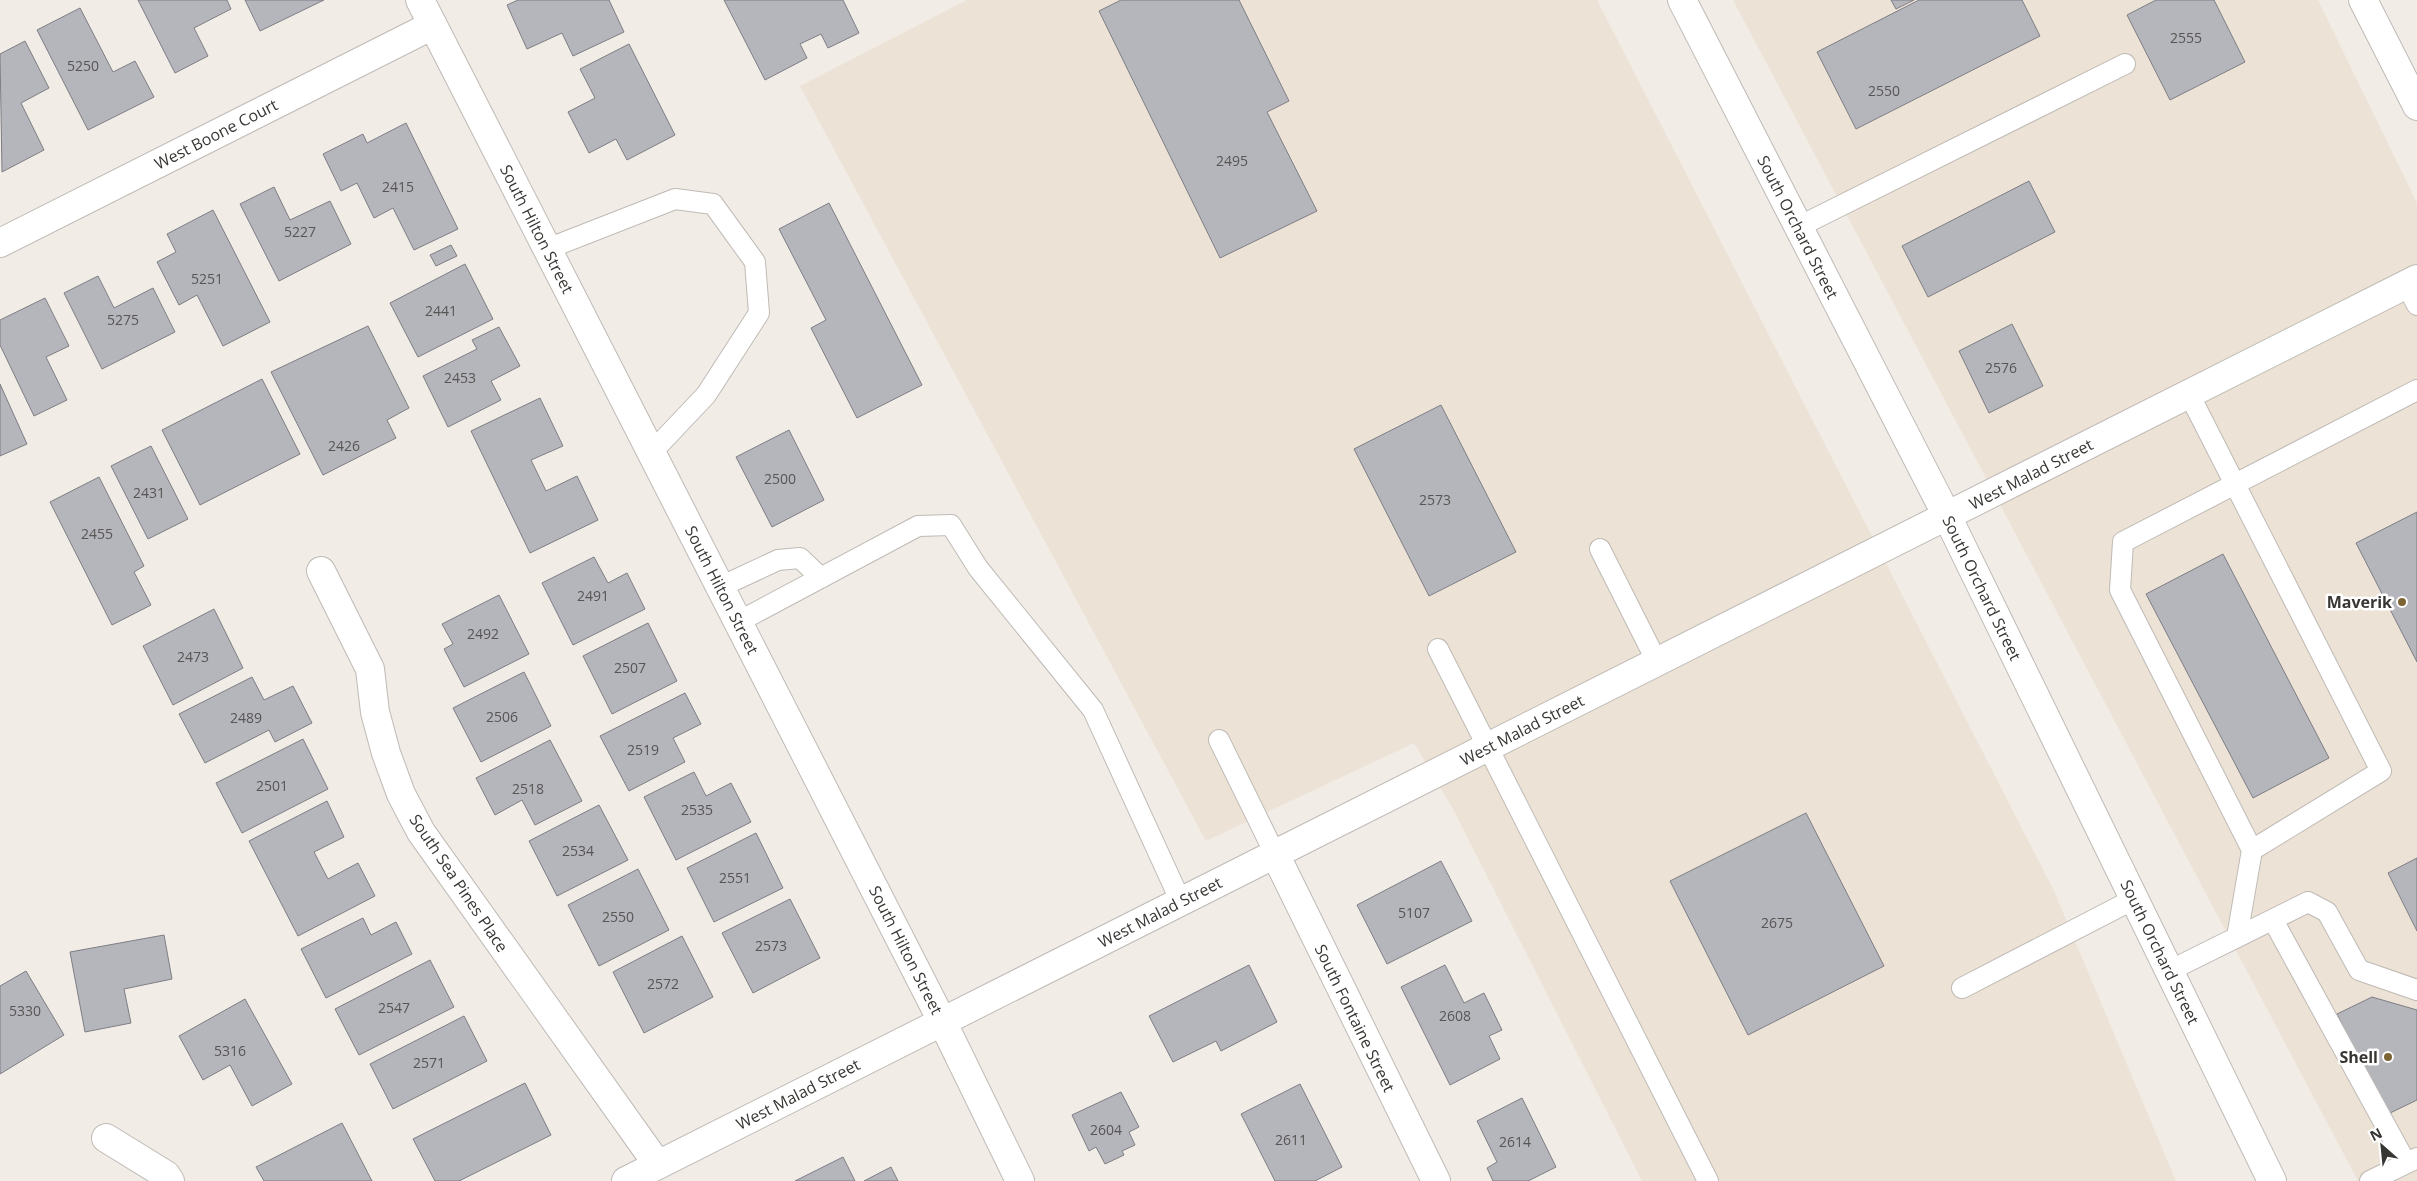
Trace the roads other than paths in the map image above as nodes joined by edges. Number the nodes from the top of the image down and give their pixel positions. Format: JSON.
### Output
{"nodes":[{"id":1,"x":420,"y":0,"type":"edge"},
{"id":2,"x":1682,"y":0,"type":"edge"},
{"id":3,"x":2363,"y":0,"type":"edge"},
{"id":4,"x":433,"y":25,"type":"junction"},
{"id":5,"x":2125,"y":64,"type":"dead end"},
{"id":6,"x":2417,"y":106,"type":"edge"},
{"id":7,"x":1798,"y":227,"type":"junction"},
{"id":8,"x":0,"y":243,"type":"edge"},
{"id":9,"x":547,"y":249,"type":"junction"},
{"id":10,"x":2414,"y":289,"type":"edge"},
{"id":11,"x":2417,"y":390,"type":"edge"},
{"id":12,"x":2189,"y":394,"type":"junction"},
{"id":13,"x":652,"y":452,"type":"junction"},
{"id":14,"x":2234,"y":483,"type":"junction"},
{"id":15,"x":1947,"y":516,"type":"junction"},
{"id":16,"x":1600,"y":549,"type":"dead end"},
{"id":17,"x":321,"y":571,"type":"dead end"},
{"id":18,"x":821,"y":578,"type":"junction"},
{"id":19,"x":720,"y":587,"type":"junction"},
{"id":20,"x":738,"y":622,"type":"junction"},
{"id":21,"x":1438,"y":648,"type":"dead end"},
{"id":22,"x":1657,"y":662,"type":"junction"},
{"id":23,"x":1219,"y":740,"type":"dead end"},
{"id":24,"x":1488,"y":747,"type":"junction"},
{"id":25,"x":2252,"y":850,"type":"junction"},
{"id":26,"x":1275,"y":854,"type":"junction"},
{"id":27,"x":2134,"y":899,"type":"junction"},
{"id":28,"x":1181,"y":902,"type":"junction"},
{"id":29,"x":2272,"y":920,"type":"junction"},
{"id":30,"x":2237,"y":938,"type":"junction"},
{"id":31,"x":2169,"y":971,"type":"junction"},
{"id":32,"x":1962,"y":988,"type":"dead end"},
{"id":33,"x":2417,"y":990,"type":"edge"},
{"id":34,"x":942,"y":1022,"type":"junction"},
{"id":35,"x":106,"y":1138,"type":"dead end"},
{"id":36,"x":2411,"y":1160,"type":"edge"},
{"id":37,"x":658,"y":1165,"type":"junction"},
{"id":38,"x":170,"y":1181,"type":"edge"},
{"id":39,"x":626,"y":1181,"type":"edge"},
{"id":40,"x":1020,"y":1181,"type":"edge"},
{"id":41,"x":1436,"y":1181,"type":"edge"},
{"id":42,"x":1708,"y":1181,"type":"edge"},
{"id":43,"x":2272,"y":1181,"type":"edge"},
{"id":44,"x":2370,"y":1181,"type":"edge"}],
"edges":[{"from":1,"to":4,"type":"street","name":"South Hilton Street"},
{"from":2,"to":7,"type":"street","name":"South Orchard Street"},
{"from":3,"to":6,"type":"street"},
{"from":4,"to":8,"type":"street","name":"West Boone Court"},
{"from":4,"to":9,"type":"street","name":"South Hilton Street"},
{"from":5,"to":7,"type":"lane"},
{"from":7,"to":15,"type":"street","name":"South Orchard Street"},
{"from":9,"to":13,"type":"street","name":"South Hilton Street"},
{"from":9,"to":13,"type":"lane"},
{"from":10,"to":12,"type":"street","name":"West Malad Street"},
{"from":11,"to":14,"type":"lane"},
{"from":12,"to":14,"type":"lane"},
{"from":12,"to":15,"type":"street","name":"West Malad Street"},
{"from":13,"to":19,"type":"street","name":"South Hilton Street"},
{"from":14,"to":25,"type":"lane"},
{"from":14,"to":25,"type":"lane"},
{"from":15,"to":22,"type":"street","name":"West Malad Street"},
{"from":15,"to":27,"type":"street","name":"South Orchard Street"},
{"from":16,"to":22,"type":"lane"},
{"from":17,"to":37,"type":"street","name":"South Sea Pines Place"},
{"from":18,"to":19,"type":"lane"},
{"from":18,"to":20,"type":"lane"},
{"from":18,"to":28,"type":"lane"},
{"from":19,"to":20,"type":"street","name":"South Hilton Street"},
{"from":20,"to":34,"type":"street","name":"South Hilton Street"},
{"from":21,"to":24,"type":"lane"},
{"from":22,"to":24,"type":"street","name":"West Malad Street"},
{"from":23,"to":26,"type":"lane"},
{"from":24,"to":26,"type":"street","name":"West Malad Street"},
{"from":24,"to":42,"type":"lane"},
{"from":25,"to":30,"type":"lane"},
{"from":26,"to":28,"type":"street","name":"West Malad Street"},
{"from":26,"to":41,"type":"street","name":"South Fontaine Street"},
{"from":27,"to":31,"type":"street","name":"South Orchard Street"},
{"from":27,"to":32,"type":"lane"},
{"from":28,"to":34,"type":"street","name":"West Malad Street"},
{"from":29,"to":30,"type":"lane"},
{"from":29,"to":33,"type":"lane"},
{"from":29,"to":36,"type":"lane"},
{"from":30,"to":31,"type":"lane"},
{"from":31,"to":43,"type":"street","name":"South Orchard Street"},
{"from":34,"to":37,"type":"street","name":"West Malad Street"},
{"from":34,"to":40,"type":"street","name":"South Hilton Street"},
{"from":35,"to":38,"type":"street"},
{"from":36,"to":44,"type":"lane"},
{"from":37,"to":39,"type":"street","name":"West Malad Street"}]}
